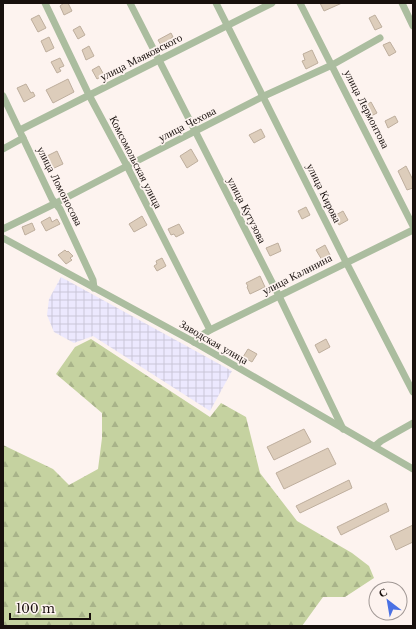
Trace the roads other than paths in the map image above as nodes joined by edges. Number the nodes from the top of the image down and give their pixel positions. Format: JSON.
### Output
{"nodes":[{"id":1,"x":45,"y":3,"type":"edge"},
{"id":2,"x":130,"y":3,"type":"edge"},
{"id":3,"x":216,"y":3,"type":"edge"},
{"id":4,"x":272,"y":3,"type":"edge"},
{"id":5,"x":300,"y":3,"type":"edge"},
{"id":6,"x":402,"y":3,"type":"edge"},
{"id":7,"x":412,"y":24,"type":"edge"},
{"id":8,"x":228,"y":25,"type":"junction"},
{"id":9,"x":380,"y":38,"type":"dead end"},
{"id":10,"x":159,"y":60,"type":"junction"},
{"id":11,"x":332,"y":65,"type":"junction"},
{"id":12,"x":89,"y":95,"type":"junction"},
{"id":13,"x":3,"y":96,"type":"edge"},
{"id":14,"x":264,"y":96,"type":"junction"},
{"id":15,"x":20,"y":130,"type":"junction"},
{"id":16,"x":195,"y":132,"type":"junction"},
{"id":17,"x":23,"y":138,"type":"junction"},
{"id":18,"x":3,"y":149,"type":"edge"},
{"id":19,"x":126,"y":166,"type":"junction"},
{"id":20,"x":56,"y":203,"type":"junction"},
{"id":21,"x":413,"y":226,"type":"edge"},
{"id":22,"x":3,"y":229,"type":"edge"},
{"id":23,"x":413,"y":230,"type":"edge"},
{"id":24,"x":3,"y":238,"type":"edge"},
{"id":25,"x":346,"y":262,"type":"junction"},
{"id":26,"x":94,"y":288,"type":"junction"},
{"id":27,"x":279,"y":296,"type":"junction"},
{"id":28,"x":210,"y":330,"type":"junction"},
{"id":29,"x":194,"y":342,"type":"junction"},
{"id":30,"x":413,"y":392,"type":"edge"},
{"id":31,"x":413,"y":424,"type":"edge"},
{"id":32,"x":343,"y":428,"type":"junction"},
{"id":33,"x":375,"y":446,"type":"junction"},
{"id":34,"x":413,"y":468,"type":"edge"}],
"edges":[{"from":1,"to":12,"type":"street","name":"Комсомольская улица"},
{"from":2,"to":10,"type":"street","name":"улица Кутузова"},
{"from":3,"to":8,"type":"street","name":"улица Кирова"},
{"from":4,"to":8,"type":"street","name":"улица Маяковского"},
{"from":5,"to":11,"type":"street","name":"улица Лермонтова"},
{"from":6,"to":7,"type":"street"},
{"from":8,"to":10,"type":"street","name":"улица Маяковского"},
{"from":8,"to":14,"type":"street","name":"улица Кирова"},
{"from":9,"to":11,"type":"street","name":"улица Чехова"},
{"from":10,"to":12,"type":"street","name":"улица Маяковского"},
{"from":10,"to":16,"type":"street","name":"улица Кутузова"},
{"from":11,"to":14,"type":"street","name":"улица Чехова"},
{"from":11,"to":21,"type":"street","name":"улица Лермонтова"},
{"from":12,"to":15,"type":"street","name":"улица Маяковского"},
{"from":12,"to":19,"type":"street","name":"Комсомольская улица"},
{"from":13,"to":15,"type":"street","name":"улица Ломоносова"},
{"from":14,"to":16,"type":"street","name":"улица Чехова"},
{"from":14,"to":25,"type":"street","name":"улица Кирова"},
{"from":15,"to":17,"type":"street","name":"улица Ломоносова"},
{"from":16,"to":19,"type":"street","name":"улица Чехова"},
{"from":16,"to":27,"type":"street","name":"улица Кутузова"},
{"from":17,"to":18,"type":"street"},
{"from":17,"to":20,"type":"street","name":"улица Ломоносова"},
{"from":19,"to":20,"type":"street","name":"улица Чехова"},
{"from":19,"to":28,"type":"street","name":"Комсомольская улица"},
{"from":20,"to":22,"type":"street","name":"улица Чехова"},
{"from":20,"to":26,"type":"street","name":"улица Ломоносова"},
{"from":23,"to":25,"type":"street","name":"улица Калинина"},
{"from":24,"to":26,"type":"street","name":"Заводская улица"},
{"from":25,"to":27,"type":"street","name":"улица Калинина"},
{"from":25,"to":30,"type":"street","name":"улица Кирова"},
{"from":26,"to":29,"type":"street","name":"Заводская улица"},
{"from":27,"to":28,"type":"street","name":"улица Калинина"},
{"from":27,"to":32,"type":"street","name":"улица Кутузова"},
{"from":28,"to":29,"type":"street","name":"улица Калинина"},
{"from":29,"to":32,"type":"street","name":"Заводская улица"},
{"from":31,"to":33,"type":"street"},
{"from":32,"to":33,"type":"street","name":"Заводская улица"},
{"from":33,"to":34,"type":"street","name":"Заводская улица"}]}
